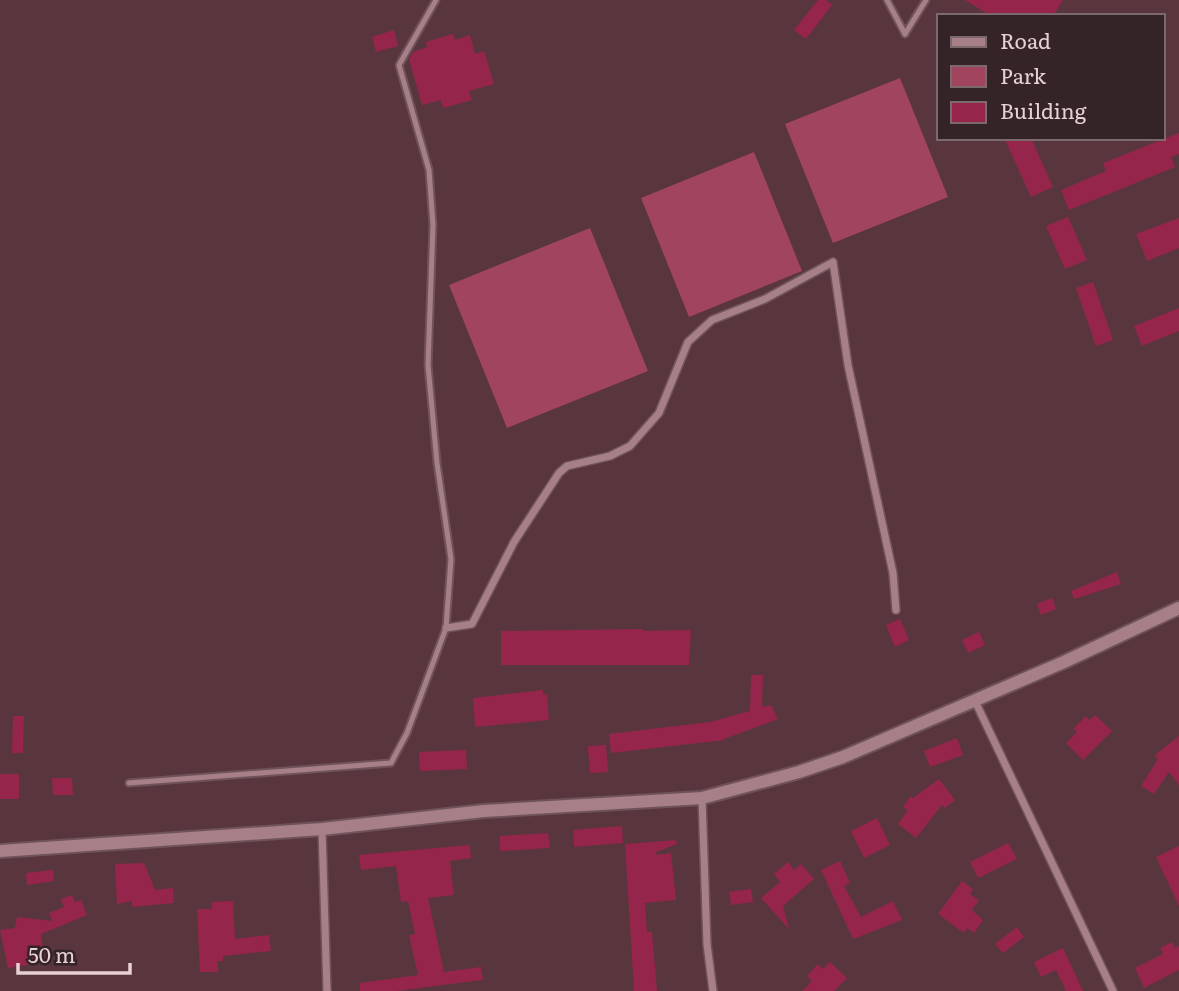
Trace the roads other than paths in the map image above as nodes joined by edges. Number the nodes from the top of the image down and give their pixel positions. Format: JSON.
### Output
{"nodes":[{"id":1,"x":436,"y":0,"type":"edge"},
{"id":2,"x":887,"y":0,"type":"edge"},
{"id":3,"x":926,"y":0,"type":"edge"},
{"id":4,"x":1179,"y":608,"type":"edge"},
{"id":5,"x":896,"y":610,"type":"dead end"},
{"id":6,"x":446,"y":628,"type":"junction"},
{"id":7,"x":975,"y":701,"type":"junction"},
{"id":8,"x":129,"y":783,"type":"dead end"},
{"id":9,"x":702,"y":798,"type":"junction"},
{"id":10,"x":322,"y":829,"type":"junction"},
{"id":11,"x":0,"y":850,"type":"edge"},
{"id":12,"x":327,"y":991,"type":"edge"},
{"id":13,"x":713,"y":991,"type":"edge"},
{"id":14,"x":1113,"y":991,"type":"edge"}],
"edges":[{"from":1,"to":6,"type":"lane"},
{"from":2,"to":3,"type":"lane"},
{"from":4,"to":7,"type":"street"},
{"from":5,"to":6,"type":"street"},
{"from":6,"to":8,"type":"lane"},
{"from":7,"to":9,"type":"street"},
{"from":7,"to":14,"type":"street"},
{"from":9,"to":10,"type":"street"},
{"from":9,"to":13,"type":"street"},
{"from":10,"to":11,"type":"street"},
{"from":10,"to":12,"type":"street"}]}
